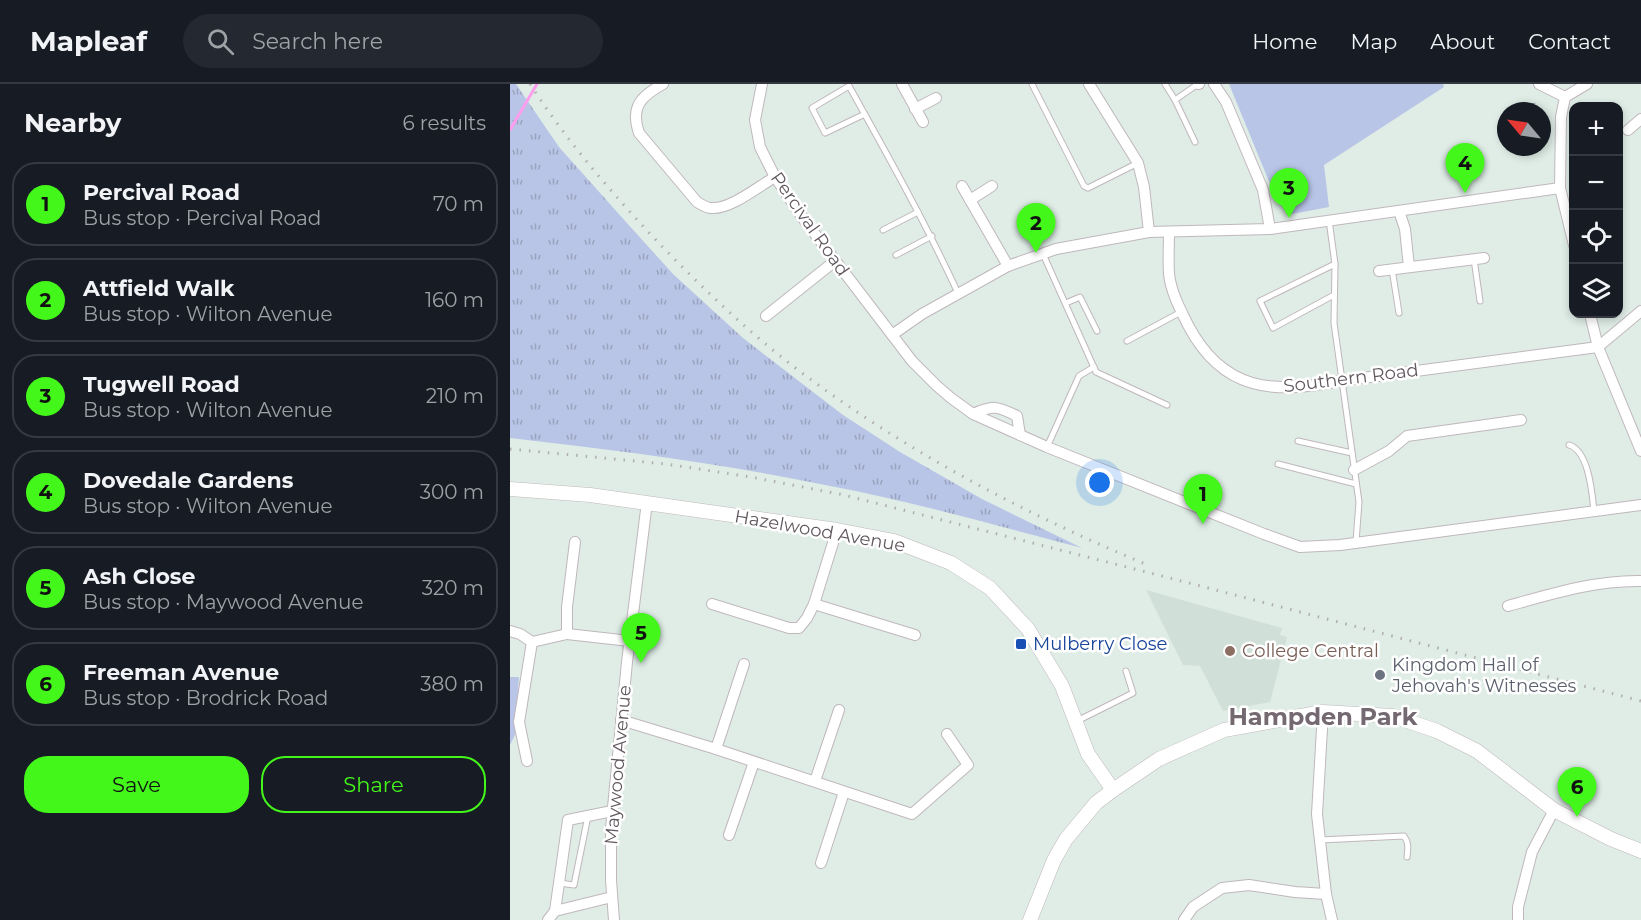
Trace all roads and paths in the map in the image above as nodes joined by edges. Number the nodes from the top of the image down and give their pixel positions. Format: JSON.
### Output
{"nodes":[{"id":1,"x":663,"y":84,"type":"edge"},
{"id":2,"x":762,"y":84,"type":"edge"},
{"id":3,"x":902,"y":84,"type":"edge"},
{"id":4,"x":1032,"y":84,"type":"edge"},
{"id":5,"x":1089,"y":84,"type":"edge"},
{"id":6,"x":1165,"y":84,"type":"edge"},
{"id":7,"x":1198,"y":84,"type":"edge"},
{"id":8,"x":1214,"y":84,"type":"edge"},
{"id":9,"x":1539,"y":84,"type":"edge"},
{"id":10,"x":1587,"y":84,"type":"edge"},
{"id":11,"x":1565,"y":97,"type":"junction"},
{"id":12,"x":936,"y":98,"type":"dead end"},
{"id":13,"x":1175,"y":100,"type":"junction"},
{"id":14,"x":915,"y":109,"type":"junction"},
{"id":15,"x":865,"y":114,"type":"junction"},
{"id":16,"x":1641,"y":119,"type":"edge"},
{"id":17,"x":922,"y":122,"type":"dead end"},
{"id":18,"x":1628,"y":129,"type":"dead end"},
{"id":19,"x":1195,"y":142,"type":"dead end"},
{"id":20,"x":1138,"y":163,"type":"junction"},
{"id":21,"x":775,"y":177,"type":"junction"},
{"id":22,"x":962,"y":186,"type":"dead end"},
{"id":23,"x":992,"y":186,"type":"dead end"},
{"id":24,"x":1560,"y":188,"type":"junction"},
{"id":25,"x":970,"y":200,"type":"junction"},
{"id":26,"x":1399,"y":211,"type":"junction"},
{"id":27,"x":918,"y":212,"type":"junction"},
{"id":28,"x":1329,"y":220,"type":"junction"},
{"id":29,"x":1569,"y":225,"type":"edge"},
{"id":30,"x":1270,"y":229,"type":"junction"},
{"id":31,"x":883,"y":230,"type":"dead end"},
{"id":32,"x":1149,"y":232,"type":"junction"},
{"id":33,"x":1169,"y":232,"type":"junction"},
{"id":34,"x":932,"y":236,"type":"junction"},
{"id":35,"x":1043,"y":254,"type":"junction"},
{"id":36,"x":896,"y":255,"type":"dead end"},
{"id":37,"x":1479,"y":258,"type":"joint"},
{"id":38,"x":835,"y":261,"type":"junction"},
{"id":39,"x":1335,"y":264,"type":"junction"},
{"id":40,"x":1008,"y":266,"type":"junction"},
{"id":41,"x":1409,"y":267,"type":"junction"},
{"id":42,"x":1392,"y":269,"type":"junction"},
{"id":43,"x":1379,"y":271,"type":"dead end"},
{"id":44,"x":958,"y":293,"type":"junction"},
{"id":45,"x":1334,"y":296,"type":"junction"},
{"id":46,"x":1480,"y":301,"type":"dead end"},
{"id":47,"x":1065,"y":303,"type":"junction"},
{"id":48,"x":1641,"y":310,"type":"edge"},
{"id":49,"x":1181,"y":311,"type":"junction"},
{"id":50,"x":1398,"y":313,"type":"dead end"},
{"id":51,"x":766,"y":316,"type":"dead end"},
{"id":52,"x":1591,"y":318,"type":"edge"},
{"id":53,"x":1097,"y":331,"type":"dead end"},
{"id":54,"x":892,"y":335,"type":"junction"},
{"id":55,"x":1127,"y":341,"type":"dead end"},
{"id":56,"x":1598,"y":347,"type":"junction"},
{"id":57,"x":1094,"y":367,"type":"junction"},
{"id":58,"x":1340,"y":381,"type":"junction"},
{"id":59,"x":1167,"y":405,"type":"dead end"},
{"id":60,"x":973,"y":414,"type":"junction"},
{"id":61,"x":1521,"y":420,"type":"dead end"},
{"id":62,"x":1020,"y":435,"type":"junction"},
{"id":63,"x":1298,"y":441,"type":"dead end"},
{"id":64,"x":1569,"y":445,"type":"dead end"},
{"id":65,"x":1047,"y":447,"type":"junction"},
{"id":66,"x":1641,"y":451,"type":"edge"},
{"id":67,"x":1352,"y":453,"type":"junction"},
{"id":68,"x":1278,"y":464,"type":"dead end"},
{"id":69,"x":1354,"y":470,"type":"junction"},
{"id":70,"x":1356,"y":484,"type":"junction"},
{"id":71,"x":510,"y":489,"type":"edge"},
{"id":72,"x":647,"y":502,"type":"junction"},
{"id":73,"x":1641,"y":505,"type":"edge"},
{"id":74,"x":1594,"y":512,"type":"junction"},
{"id":75,"x":837,"y":530,"type":"junction"},
{"id":76,"x":575,"y":542,"type":"dead end"},
{"id":77,"x":1356,"y":542,"type":"junction"},
{"id":78,"x":1641,"y":581,"type":"edge"},
{"id":79,"x":712,"y":604,"type":"dead end"},
{"id":80,"x":814,"y":604,"type":"junction"},
{"id":81,"x":1508,"y":606,"type":"dead end"},
{"id":82,"x":510,"y":631,"type":"edge"},
{"id":83,"x":567,"y":634,"type":"junction"},
{"id":84,"x":915,"y":635,"type":"dead end"},
{"id":85,"x":630,"y":641,"type":"junction"},
{"id":86,"x":532,"y":642,"type":"junction"},
{"id":87,"x":744,"y":664,"type":"dead end"},
{"id":88,"x":1126,"y":671,"type":"dead end"},
{"id":89,"x":838,"y":710,"type":"dead end"},
{"id":90,"x":1323,"y":712,"type":"junction"},
{"id":91,"x":621,"y":720,"type":"junction"},
{"id":92,"x":1076,"y":722,"type":"junction"},
{"id":93,"x":947,"y":734,"type":"dead end"},
{"id":94,"x":716,"y":748,"type":"junction"},
{"id":95,"x":527,"y":761,"type":"dead end"},
{"id":96,"x":754,"y":762,"type":"junction"},
{"id":97,"x":815,"y":782,"type":"junction"},
{"id":98,"x":1113,"y":790,"type":"junction"},
{"id":99,"x":844,"y":792,"type":"junction"},
{"id":100,"x":1554,"y":810,"type":"junction"},
{"id":101,"x":612,"y":811,"type":"junction"},
{"id":102,"x":588,"y":816,"type":"junction"},
{"id":103,"x":729,"y":835,"type":"dead end"},
{"id":104,"x":1320,"y":840,"type":"junction"},
{"id":105,"x":1641,"y":851,"type":"edge"},
{"id":106,"x":1407,"y":857,"type":"dead end"},
{"id":107,"x":821,"y":863,"type":"dead end"},
{"id":108,"x":559,"y":883,"type":"junction"},
{"id":109,"x":1326,"y":894,"type":"junction"},
{"id":110,"x":612,"y":897,"type":"junction"},
{"id":111,"x":552,"y":916,"type":"edge"},
{"id":112,"x":614,"y":920,"type":"edge"},
{"id":113,"x":1030,"y":920,"type":"edge"},
{"id":114,"x":1184,"y":920,"type":"edge"},
{"id":115,"x":1332,"y":920,"type":"edge"},
{"id":116,"x":1518,"y":920,"type":"edge"}],
"edges":[{"from":1,"to":21,"type":"street"},
{"from":2,"to":21,"type":"street","name":"Percival Road"},
{"from":3,"to":14,"type":"street"},
{"from":4,"to":20,"type":"lane"},
{"from":5,"to":20,"type":"street"},
{"from":6,"to":13,"type":"lane"},
{"from":7,"to":13,"type":"lane"},
{"from":8,"to":30,"type":"street"},
{"from":9,"to":11,"type":"street"},
{"from":10,"to":11,"type":"street"},
{"from":11,"to":24,"type":"street"},
{"from":12,"to":14,"type":"street"},
{"from":13,"to":19,"type":"lane"},
{"from":14,"to":17,"type":"street"},
{"from":15,"to":15,"type":"lane"},
{"from":15,"to":27,"type":"lane"},
{"from":16,"to":18,"type":"street"},
{"from":20,"to":32,"type":"street"},
{"from":21,"to":38,"type":"street","name":"Percival Road"},
{"from":22,"to":25,"type":"street"},
{"from":23,"to":25,"type":"street"},
{"from":24,"to":26,"type":"street"},
{"from":24,"to":29,"type":"street"},
{"from":25,"to":40,"type":"street"},
{"from":26,"to":28,"type":"street"},
{"from":26,"to":41,"type":"street"},
{"from":27,"to":31,"type":"lane"},
{"from":27,"to":34,"type":"lane"},
{"from":28,"to":30,"type":"street"},
{"from":28,"to":39,"type":"lane"},
{"from":30,"to":33,"type":"street"},
{"from":32,"to":33,"type":"street"},
{"from":32,"to":35,"type":"street"},
{"from":33,"to":49,"type":"street","name":"Southern Road"},
{"from":34,"to":36,"type":"lane"},
{"from":34,"to":44,"type":"lane"},
{"from":35,"to":40,"type":"street"},
{"from":35,"to":47,"type":"lane"},
{"from":37,"to":41,"type":"street"},
{"from":37,"to":46,"type":"lane"},
{"from":38,"to":51,"type":"street"},
{"from":38,"to":54,"type":"street","name":"Percival Road"},
{"from":39,"to":45,"type":"lane"},
{"from":39,"to":45,"type":"lane"},
{"from":40,"to":44,"type":"street"},
{"from":41,"to":42,"type":"street"},
{"from":42,"to":43,"type":"street"},
{"from":42,"to":50,"type":"lane"},
{"from":44,"to":54,"type":"street"},
{"from":45,"to":58,"type":"lane"},
{"from":47,"to":53,"type":"lane"},
{"from":47,"to":57,"type":"lane"},
{"from":48,"to":56,"type":"street"},
{"from":49,"to":55,"type":"lane"},
{"from":49,"to":58,"type":"street","name":"Southern Road"},
{"from":52,"to":56,"type":"street"},
{"from":54,"to":60,"type":"street","name":"Percival Road"},
{"from":56,"to":58,"type":"street","name":"Southern Road"},
{"from":56,"to":66,"type":"street"},
{"from":57,"to":59,"type":"lane"},
{"from":57,"to":65,"type":"lane"},
{"from":58,"to":67,"type":"lane"},
{"from":60,"to":62,"type":"street","name":"Percival Road"},
{"from":60,"to":62,"type":"street"},
{"from":61,"to":69,"type":"street"},
{"from":62,"to":65,"type":"street","name":"Percival Road"},
{"from":63,"to":67,"type":"lane"},
{"from":64,"to":74,"type":"lane"},
{"from":65,"to":77,"type":"street","name":"Percival Road"},
{"from":67,"to":69,"type":"lane"},
{"from":68,"to":70,"type":"lane"},
{"from":69,"to":70,"type":"lane"},
{"from":70,"to":77,"type":"lane"},
{"from":71,"to":72,"type":"street","name":"Hazelwood Avenue"},
{"from":72,"to":75,"type":"street","name":"Hazelwood Avenue"},
{"from":72,"to":85,"type":"street","name":"Maywood Avenue"},
{"from":73,"to":74,"type":"street","name":"Percival Road"},
{"from":74,"to":77,"type":"street","name":"Percival Road"},
{"from":75,"to":80,"type":"street"},
{"from":75,"to":92,"type":"street","name":"Hazelwood Avenue"},
{"from":76,"to":83,"type":"street"},
{"from":78,"to":81,"type":"street"},
{"from":79,"to":80,"type":"street"},
{"from":80,"to":84,"type":"street"},
{"from":82,"to":86,"type":"street"},
{"from":83,"to":85,"type":"street"},
{"from":83,"to":86,"type":"street"},
{"from":85,"to":91,"type":"street","name":"Maywood Avenue"},
{"from":86,"to":95,"type":"street"},
{"from":87,"to":94,"type":"street"},
{"from":88,"to":92,"type":"lane"},
{"from":89,"to":97,"type":"street"},
{"from":90,"to":98,"type":"street"},
{"from":90,"to":100,"type":"street"},
{"from":90,"to":104,"type":"street"},
{"from":91,"to":94,"type":"street"},
{"from":91,"to":101,"type":"street","name":"Maywood Avenue"},
{"from":92,"to":98,"type":"street","name":"Hazelwood Avenue"},
{"from":93,"to":99,"type":"street"},
{"from":94,"to":96,"type":"street"},
{"from":96,"to":97,"type":"street"},
{"from":96,"to":103,"type":"street"},
{"from":97,"to":99,"type":"street"},
{"from":98,"to":113,"type":"street"},
{"from":99,"to":107,"type":"street"},
{"from":100,"to":105,"type":"street"},
{"from":100,"to":116,"type":"street"},
{"from":101,"to":102,"type":"street"},
{"from":101,"to":110,"type":"street","name":"Maywood Avenue"},
{"from":102,"to":108,"type":"street"},
{"from":102,"to":108,"type":"lane"},
{"from":104,"to":106,"type":"lane"},
{"from":104,"to":109,"type":"street"},
{"from":108,"to":111,"type":"street"},
{"from":109,"to":114,"type":"street"},
{"from":109,"to":115,"type":"street"},
{"from":110,"to":111,"type":"street"},
{"from":110,"to":112,"type":"street","name":"Maywood Avenue"}]}
